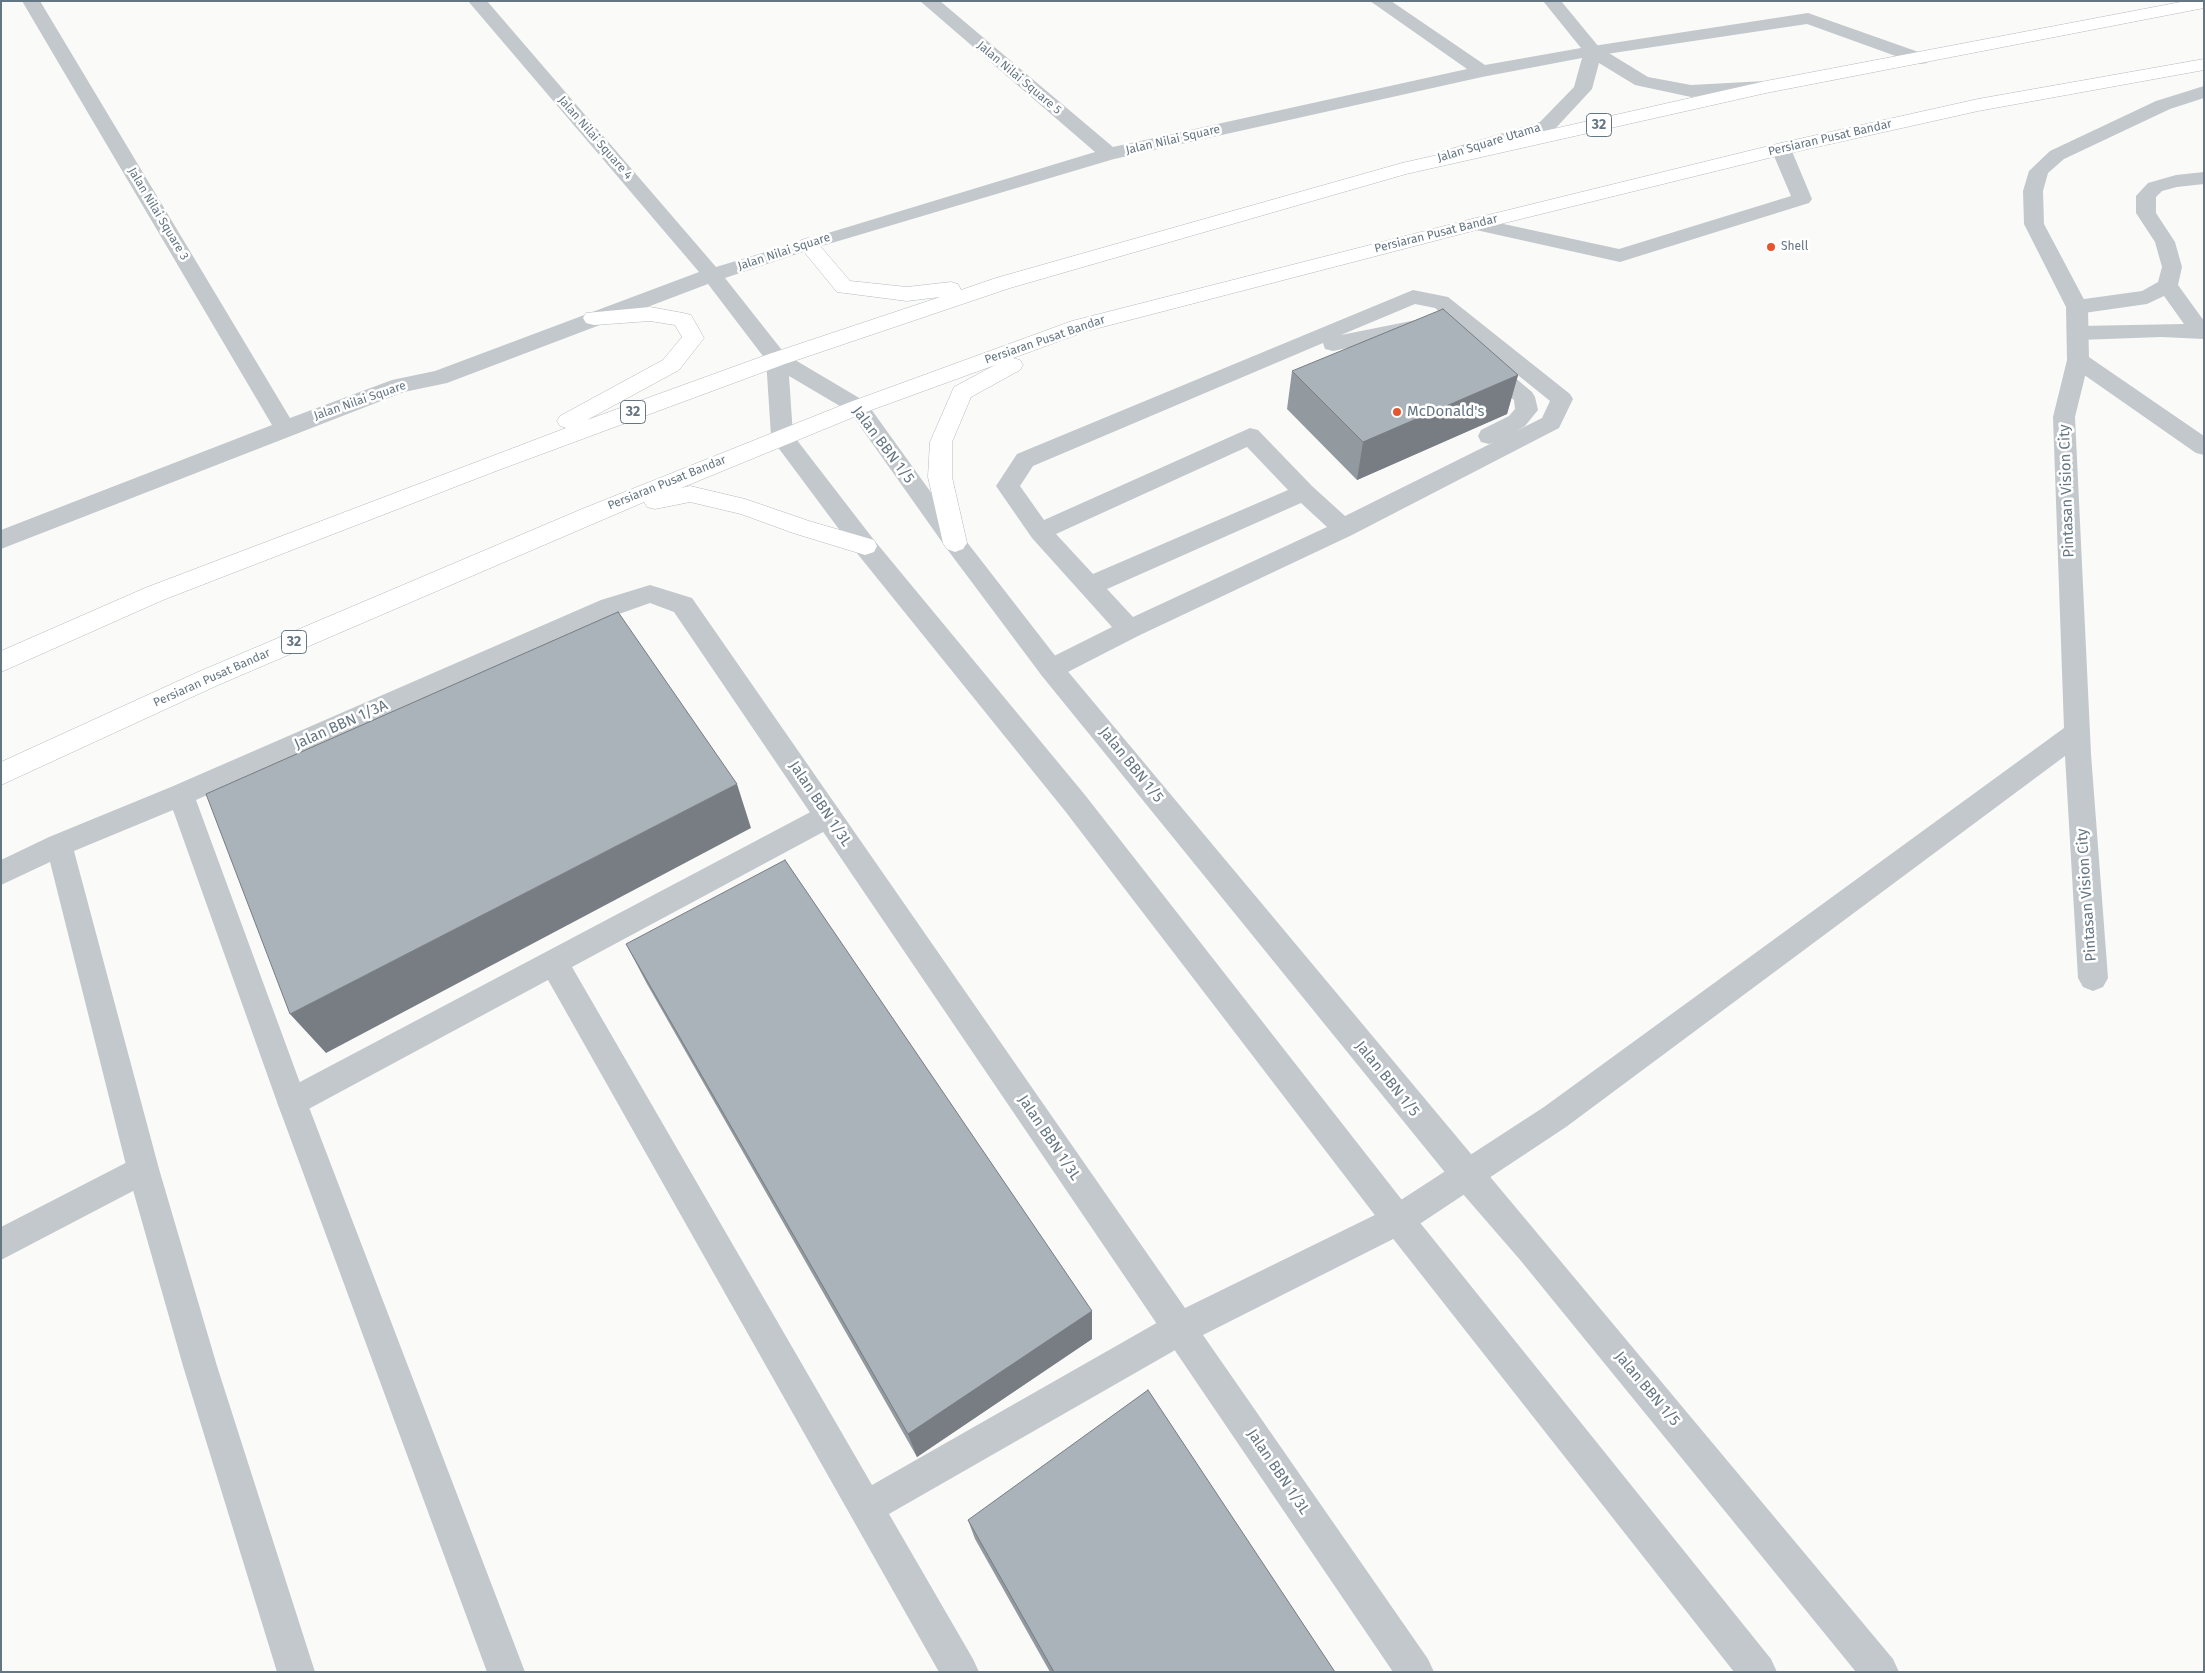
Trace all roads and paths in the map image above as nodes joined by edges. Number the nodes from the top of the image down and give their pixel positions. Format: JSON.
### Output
{"nodes":[{"id":1,"x":31,"y":1,"type":"edge"},
{"id":2,"x":477,"y":1,"type":"edge"},
{"id":3,"x":929,"y":1,"type":"edge"},
{"id":4,"x":1379,"y":1,"type":"edge"},
{"id":5,"x":1552,"y":1,"type":"edge"},
{"id":6,"x":2204,"y":3,"type":"edge"},
{"id":7,"x":1593,"y":51,"type":"junction"},
{"id":8,"x":1921,"y":59,"type":"junction"},
{"id":9,"x":2204,"y":64,"type":"edge"},
{"id":10,"x":1482,"y":71,"type":"junction"},
{"id":11,"x":1766,"y":88,"type":"junction"},
{"id":12,"x":2204,"y":92,"type":"edge"},
{"id":13,"x":1781,"y":149,"type":"junction"},
{"id":14,"x":1109,"y":154,"type":"junction"},
{"id":15,"x":1402,"y":169,"type":"junction"},
{"id":16,"x":2204,"y":178,"type":"edge"},
{"id":17,"x":1476,"y":224,"type":"junction"},
{"id":18,"x":808,"y":244,"type":"junction"},
{"id":19,"x":707,"y":268,"type":"junction"},
{"id":20,"x":1003,"y":283,"type":"junction"},
{"id":21,"x":2167,"y":285,"type":"junction"},
{"id":22,"x":2077,"y":307,"type":"junction"},
{"id":23,"x":594,"y":318,"type":"junction"},
{"id":24,"x":1080,"y":326,"type":"junction"},
{"id":25,"x":2202,"y":331,"type":"edge"},
{"id":26,"x":2079,"y":332,"type":"junction"},
{"id":27,"x":1268,"y":358,"type":"junction"},
{"id":28,"x":777,"y":359,"type":"junction"},
{"id":29,"x":2078,"y":360,"type":"junction"},
{"id":30,"x":400,"y":385,"type":"junction"},
{"id":31,"x":858,"y":406,"type":"junction"},
{"id":32,"x":285,"y":428,"type":"junction"},
{"id":33,"x":782,"y":436,"type":"junction"},
{"id":34,"x":2204,"y":448,"type":"edge"},
{"id":35,"x":488,"y":464,"type":"junction"},
{"id":36,"x":1304,"y":492,"type":"junction"},
{"id":37,"x":590,"y":515,"type":"junction"},
{"id":38,"x":1344,"y":529,"type":"junction"},
{"id":39,"x":1040,"y":532,"type":"junction"},
{"id":40,"x":1,"y":540,"type":"edge"},
{"id":41,"x":956,"y":543,"type":"junction"},
{"id":42,"x":865,"y":546,"type":"junction"},
{"id":43,"x":1089,"y":586,"type":"junction"},
{"id":44,"x":683,"y":605,"type":"joint"},
{"id":45,"x":1130,"y":629,"type":"junction"},
{"id":46,"x":1,"y":662,"type":"edge"},
{"id":47,"x":1051,"y":669,"type":"junction"},
{"id":48,"x":2077,"y":732,"type":"junction"},
{"id":49,"x":1,"y":774,"type":"edge"},
{"id":50,"x":181,"y":795,"type":"junction"},
{"id":51,"x":828,"y":816,"type":"junction"},
{"id":52,"x":59,"y":845,"type":"junction"},
{"id":53,"x":1,"y":873,"type":"edge"},
{"id":54,"x":554,"y":963,"type":"junction"},
{"id":55,"x":2093,"y":978,"type":"dead end"},
{"id":56,"x":292,"y":1102,"type":"junction"},
{"id":57,"x":143,"y":1170,"type":"junction"},
{"id":58,"x":1466,"y":1175,"type":"junction"},
{"id":59,"x":1398,"y":1220,"type":"junction"},
{"id":60,"x":1,"y":1244,"type":"edge"},
{"id":61,"x":1179,"y":1329,"type":"junction"},
{"id":62,"x":866,"y":1508,"type":"junction"},
{"id":63,"x":296,"y":1672,"type":"edge"},
{"id":64,"x":506,"y":1672,"type":"edge"},
{"id":65,"x":960,"y":1672,"type":"edge"},
{"id":66,"x":1415,"y":1672,"type":"edge"},
{"id":67,"x":1758,"y":1672,"type":"edge"},
{"id":68,"x":1880,"y":1672,"type":"edge"}],
"edges":[{"from":1,"to":32,"type":"street","name":"Jalan Nilai Square 3"},
{"from":2,"to":19,"type":"street","name":"Jalan Nilai Square 4"},
{"from":3,"to":14,"type":"street","name":"Jalan Nilai Square 5"},
{"from":4,"to":10,"type":"street"},
{"from":5,"to":7,"type":"street"},
{"from":6,"to":8,"type":"main road","number":"32"},
{"from":7,"to":8,"type":"street","name":"Jalan Nilai Square"},
{"from":7,"to":10,"type":"street","name":"Jalan Nilai Square"},
{"from":7,"to":11,"type":"street"},
{"from":7,"to":15,"type":"street","name":"Jalan Square Utama"},
{"from":8,"to":11,"type":"main road","number":"32"},
{"from":9,"to":13,"type":"main road","name":"Persiaran Pusat Bandar","number":"32"},
{"from":10,"to":14,"type":"street","name":"Jalan Nilai Square"},
{"from":11,"to":15,"type":"main road","number":"32"},
{"from":12,"to":22,"type":"street","name":"Pintasan Vision City"},
{"from":13,"to":17,"type":"main road","name":"Persiaran Pusat Bandar","number":"32"},
{"from":13,"to":17,"type":"street"},
{"from":14,"to":18,"type":"street","name":"Jalan Nilai Square"},
{"from":15,"to":20,"type":"main road","number":"32"},
{"from":16,"to":21,"type":"street"},
{"from":17,"to":24,"type":"main road","name":"Persiaran Pusat Bandar","number":"32"},
{"from":18,"to":19,"type":"street","name":"Jalan Nilai Square"},
{"from":18,"to":20,"type":"main road"},
{"from":19,"to":23,"type":"street","name":"Jalan Nilai Square"},
{"from":19,"to":28,"type":"street","name":"Jalan Nilai Square 4"},
{"from":19,"to":30,"type":"street"},
{"from":20,"to":28,"type":"main road","number":"32"},
{"from":21,"to":22,"type":"street"},
{"from":21,"to":25,"type":"street"},
{"from":22,"to":26,"type":"street","name":"Pintasan Vision City"},
{"from":23,"to":30,"type":"street","name":"Jalan Nilai Square"},
{"from":23,"to":35,"type":"main road"},
{"from":24,"to":31,"type":"main road","name":"Persiaran Pusat Bandar","number":"32"},
{"from":24,"to":41,"type":"main road"},
{"from":25,"to":26,"type":"street"},
{"from":26,"to":29,"type":"street","name":"Pintasan Vision City"},
{"from":27,"to":38,"type":"street"},
{"from":27,"to":38,"type":"street"},
{"from":27,"to":39,"type":"street"},
{"from":28,"to":31,"type":"street","name":"Jalan BBN 1/5"},
{"from":28,"to":33,"type":"street"},
{"from":28,"to":35,"type":"main road","number":"32"},
{"from":29,"to":34,"type":"street"},
{"from":29,"to":48,"type":"street","name":"Pintasan Vision City"},
{"from":30,"to":32,"type":"street","name":"Jalan Nilai Square"},
{"from":31,"to":33,"type":"main road","name":"Persiaran Pusat Bandar","number":"32"},
{"from":31,"to":41,"type":"street","name":"Jalan BBN 1/5"},
{"from":32,"to":40,"type":"street","name":"Jalan Nilai Square"},
{"from":33,"to":37,"type":"main road","name":"Persiaran Pusat Bandar","number":"32"},
{"from":33,"to":42,"type":"street"},
{"from":35,"to":46,"type":"main road","number":"32"},
{"from":36,"to":38,"type":"street"},
{"from":36,"to":39,"type":"street"},
{"from":36,"to":43,"type":"street"},
{"from":37,"to":42,"type":"main road"},
{"from":37,"to":49,"type":"main road","name":"Persiaran Pusat Bandar","number":"32"},
{"from":38,"to":45,"type":"street"},
{"from":39,"to":43,"type":"street"},
{"from":41,"to":47,"type":"street","name":"Jalan BBN 1/5"},
{"from":42,"to":59,"type":"street"},
{"from":43,"to":45,"type":"street"},
{"from":44,"to":50,"type":"street","name":"Jalan BBN 1/3A"},
{"from":44,"to":51,"type":"street","name":"Jalan BBN 1/3L"},
{"from":45,"to":47,"type":"street"},
{"from":47,"to":58,"type":"street","name":"Jalan BBN 1/5"},
{"from":48,"to":55,"type":"street","name":"Pintasan Vision City"},
{"from":48,"to":58,"type":"street"},
{"from":50,"to":52,"type":"street","name":"Jalan BBN 1/3A"},
{"from":50,"to":56,"type":"street"},
{"from":51,"to":54,"type":"street"},
{"from":51,"to":61,"type":"street","name":"Jalan BBN 1/3L"},
{"from":52,"to":53,"type":"street","name":"Jalan BBN 1/3A"},
{"from":52,"to":57,"type":"street"},
{"from":54,"to":56,"type":"street"},
{"from":54,"to":62,"type":"street"},
{"from":56,"to":64,"type":"street"},
{"from":57,"to":60,"type":"street"},
{"from":57,"to":63,"type":"street"},
{"from":58,"to":59,"type":"street"},
{"from":58,"to":68,"type":"street","name":"Jalan BBN 1/5"},
{"from":59,"to":61,"type":"street"},
{"from":59,"to":67,"type":"street"},
{"from":61,"to":62,"type":"street"},
{"from":61,"to":66,"type":"street","name":"Jalan BBN 1/3L"},
{"from":62,"to":65,"type":"street"}]}
